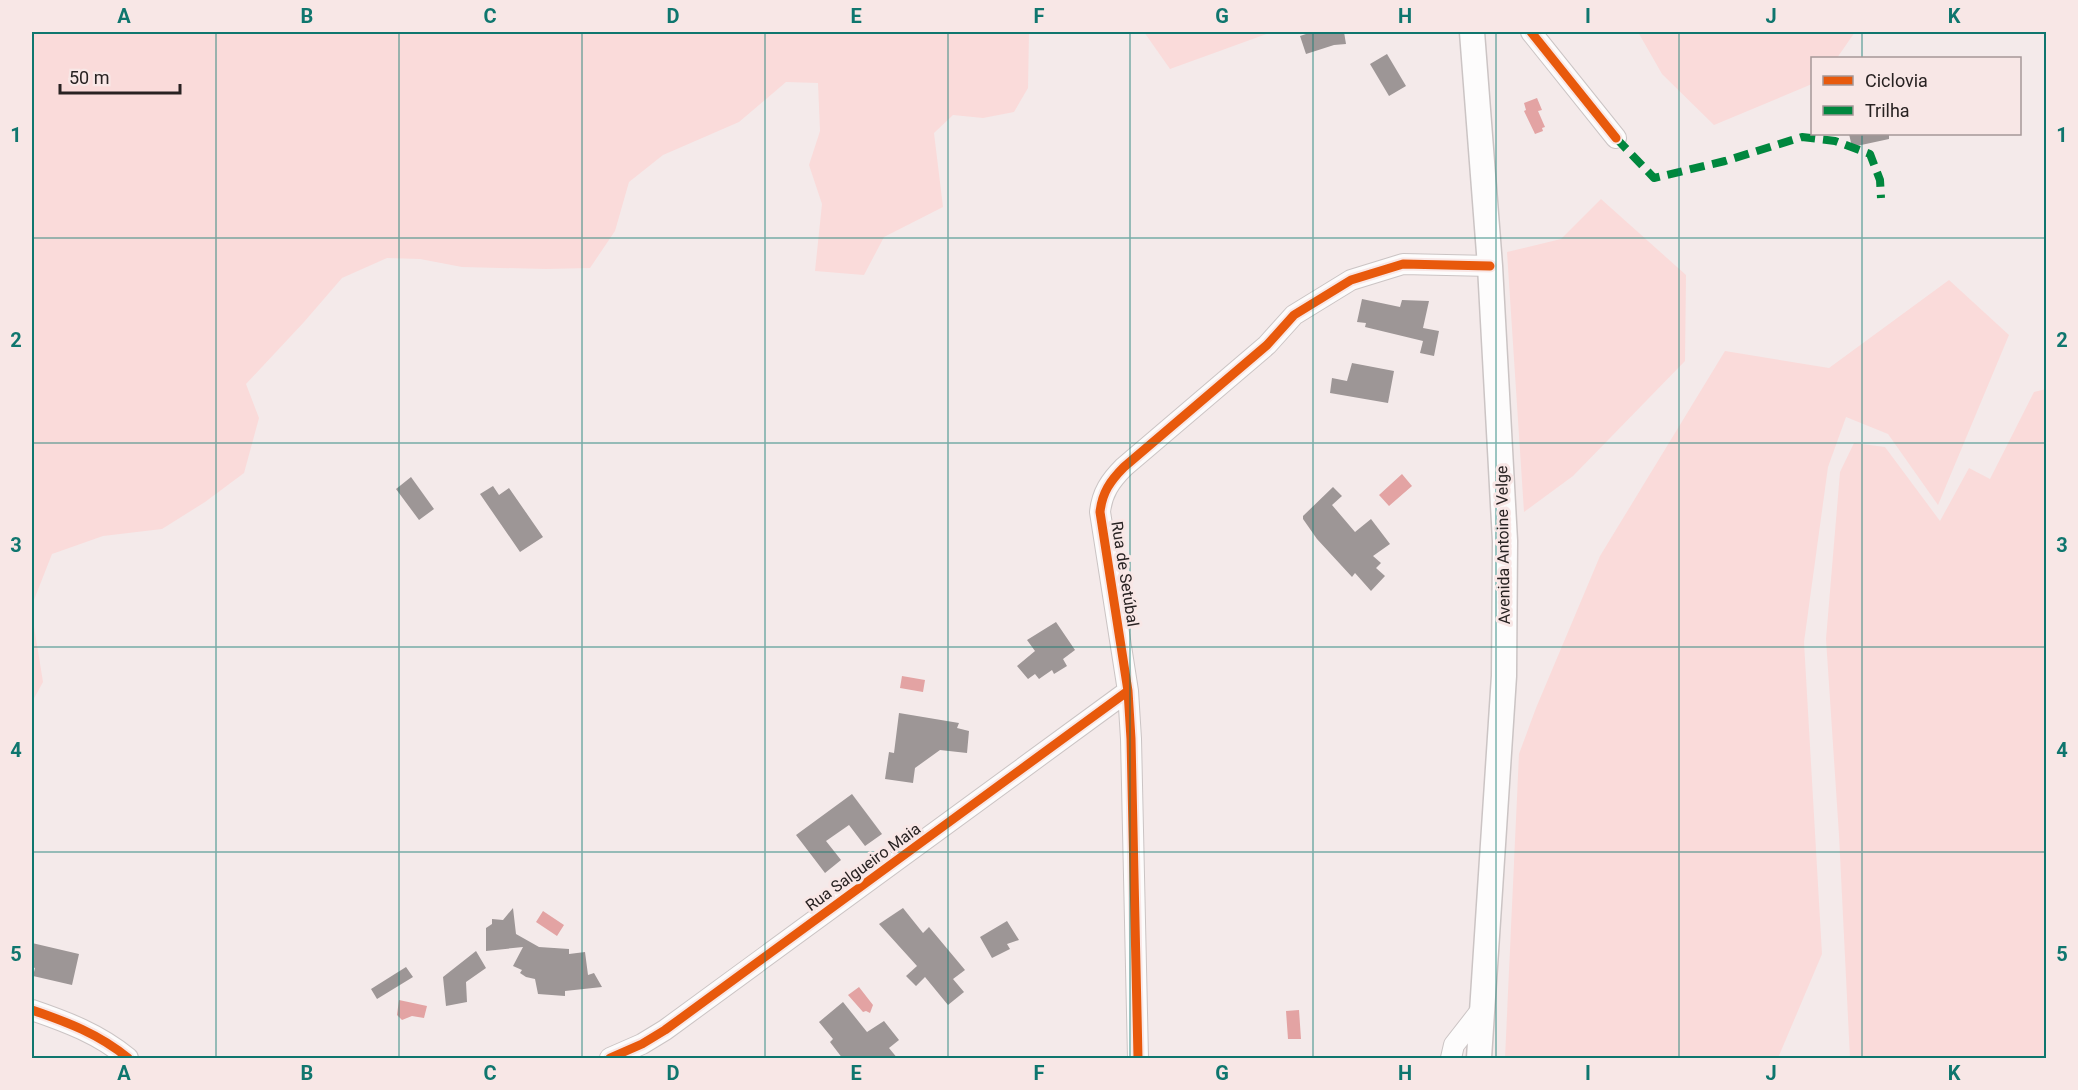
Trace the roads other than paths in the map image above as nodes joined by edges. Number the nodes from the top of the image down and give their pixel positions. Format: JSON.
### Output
{"nodes":[{"id":1,"x":1472,"y":32,"type":"edge"},
{"id":2,"x":1531,"y":32,"type":"edge"},
{"id":3,"x":1616,"y":138,"type":"dead end"},
{"id":4,"x":1490,"y":266,"type":"junction"},
{"id":5,"x":1128,"y":691,"type":"junction"},
{"id":6,"x":1482,"y":1009,"type":"junction"},
{"id":7,"x":32,"y":1010,"type":"edge"},
{"id":8,"x":128,"y":1059,"type":"edge"},
{"id":9,"x":610,"y":1059,"type":"edge"},
{"id":10,"x":1138,"y":1059,"type":"edge"},
{"id":11,"x":1451,"y":1059,"type":"edge"},
{"id":12,"x":1479,"y":1059,"type":"edge"}],
"edges":[{"from":1,"to":4,"type":"main road","name":"Avenida Antoine Velge"},
{"from":2,"to":3,"type":"street"},
{"from":4,"to":5,"type":"street","name":"Rua de Setúbal"},
{"from":4,"to":6,"type":"main road","name":"Avenida Antoine Velge"},
{"from":5,"to":9,"type":"street","name":"Rua Salgueiro Maia"},
{"from":5,"to":10,"type":"street","name":"Rua de Setúbal"},
{"from":6,"to":11,"type":"street"},
{"from":6,"to":12,"type":"main road","name":"Avenida Antoine Velge"},
{"from":7,"to":8,"type":"street"}]}
